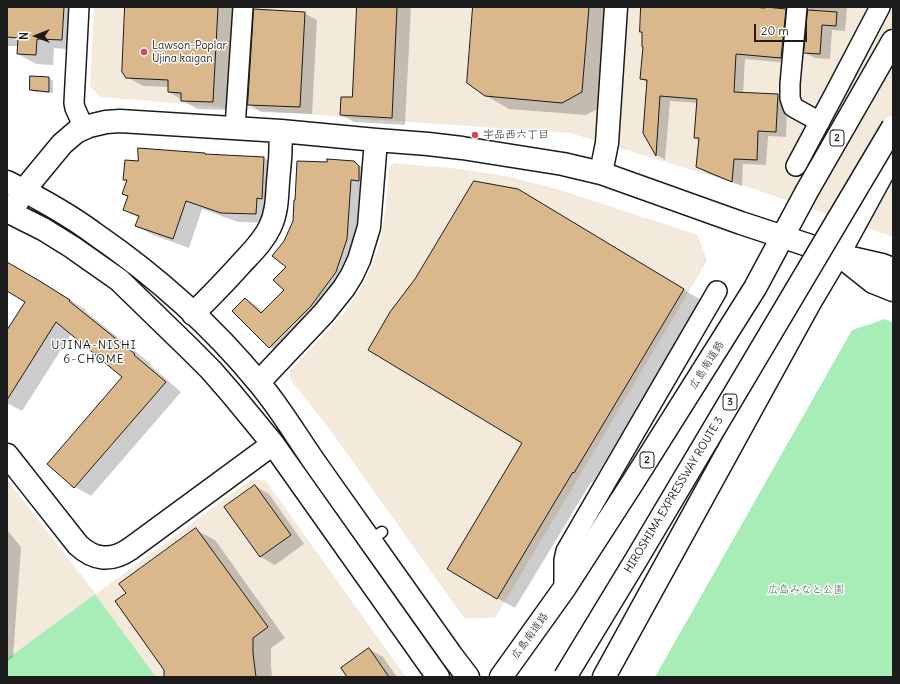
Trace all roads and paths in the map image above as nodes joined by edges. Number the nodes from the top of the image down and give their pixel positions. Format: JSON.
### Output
{"nodes":[{"id":1,"x":79,"y":7,"type":"edge"},
{"id":2,"x":243,"y":7,"type":"edge"},
{"id":3,"x":616,"y":7,"type":"edge"},
{"id":4,"x":797,"y":7,"type":"edge"},
{"id":5,"x":880,"y":7,"type":"edge"},
{"id":6,"x":893,"y":40,"type":"edge"},
{"id":7,"x":835,"y":94,"type":"junction"},
{"id":8,"x":820,"y":122,"type":"junction"},
{"id":9,"x":893,"y":126,"type":"edge"},
{"id":10,"x":84,"y":128,"type":"junction"},
{"id":11,"x":235,"y":128,"type":"junction"},
{"id":12,"x":842,"y":130,"type":"junction"},
{"id":13,"x":281,"y":131,"type":"junction"},
{"id":14,"x":376,"y":140,"type":"junction"},
{"id":15,"x":893,"y":154,"type":"edge"},
{"id":16,"x":796,"y":166,"type":"dead end"},
{"id":17,"x":601,"y":173,"type":"junction"},
{"id":18,"x":15,"y":186,"type":"edge"},
{"id":19,"x":9,"y":212,"type":"edge"},
{"id":20,"x":782,"y":237,"type":"junction"},
{"id":21,"x":838,"y":255,"type":"junction"},
{"id":22,"x":893,"y":269,"type":"edge"},
{"id":23,"x":893,"y":290,"type":"edge"},
{"id":24,"x":717,"y":291,"type":"dead end"},
{"id":25,"x":194,"y":314,"type":"junction"},
{"id":26,"x":699,"y":376,"type":"junction"},
{"id":27,"x":667,"y":378,"type":"junction"},
{"id":28,"x":259,"y":382,"type":"junction"},
{"id":29,"x":273,"y":444,"type":"junction"},
{"id":30,"x":7,"y":455,"type":"edge"},
{"id":31,"x":564,"y":589,"type":"junction"},
{"id":32,"x":438,"y":677,"type":"edge"},
{"id":33,"x":468,"y":677,"type":"edge"},
{"id":34,"x":500,"y":677,"type":"edge"},
{"id":35,"x":565,"y":677,"type":"edge"},
{"id":36,"x":604,"y":677,"type":"edge"}],
"edges":[{"from":1,"to":10,"type":"street"},
{"from":2,"to":11,"type":"street"},
{"from":3,"to":17,"type":"main road"},
{"from":4,"to":8,"type":"street"},
{"from":5,"to":7,"type":"street"},
{"from":6,"to":12,"type":"main road","name":"広島南道路","number":"2"},
{"from":7,"to":8,"type":"street"},
{"from":7,"to":12,"type":"street"},
{"from":8,"to":16,"type":"street"},
{"from":9,"to":35,"type":"main road","name":"HIROSHIMA EXPRESSWAY ROUTE 3","number":"3","bridge":true},
{"from":10,"to":11,"type":"main road"},
{"from":10,"to":18,"type":"main road"},
{"from":11,"to":13,"type":"main road"},
{"from":12,"to":20,"type":"main road","name":"広島南道路","number":"2"},
{"from":13,"to":14,"type":"main road"},
{"from":13,"to":25,"type":"main road"},
{"from":14,"to":17,"type":"main road"},
{"from":14,"to":28,"type":"main road"},
{"from":15,"to":21,"type":"main road"},
{"from":17,"to":20,"type":"main road"},
{"from":18,"to":19,"type":"main road"},
{"from":18,"to":25,"type":"main road"},
{"from":19,"to":29,"type":"main road"},
{"from":20,"to":21,"type":"main road"},
{"from":20,"to":26,"type":"main road","name":"広島南道路","number":"2"},
{"from":21,"to":22,"type":"main road"},
{"from":21,"to":23,"type":"main road"},
{"from":21,"to":36,"type":"main road"},
{"from":24,"to":27,"type":"street"},
{"from":25,"to":28,"type":"main road"},
{"from":26,"to":27,"type":"street"},
{"from":26,"to":31,"type":"main road","name":"広島南道路","number":"2"},
{"from":27,"to":31,"type":"street"},
{"from":28,"to":33,"type":"main road"},
{"from":29,"to":30,"type":"main road"},
{"from":29,"to":32,"type":"main road"},
{"from":31,"to":34,"type":"main road","name":"広島南道路","number":"2"}]}
